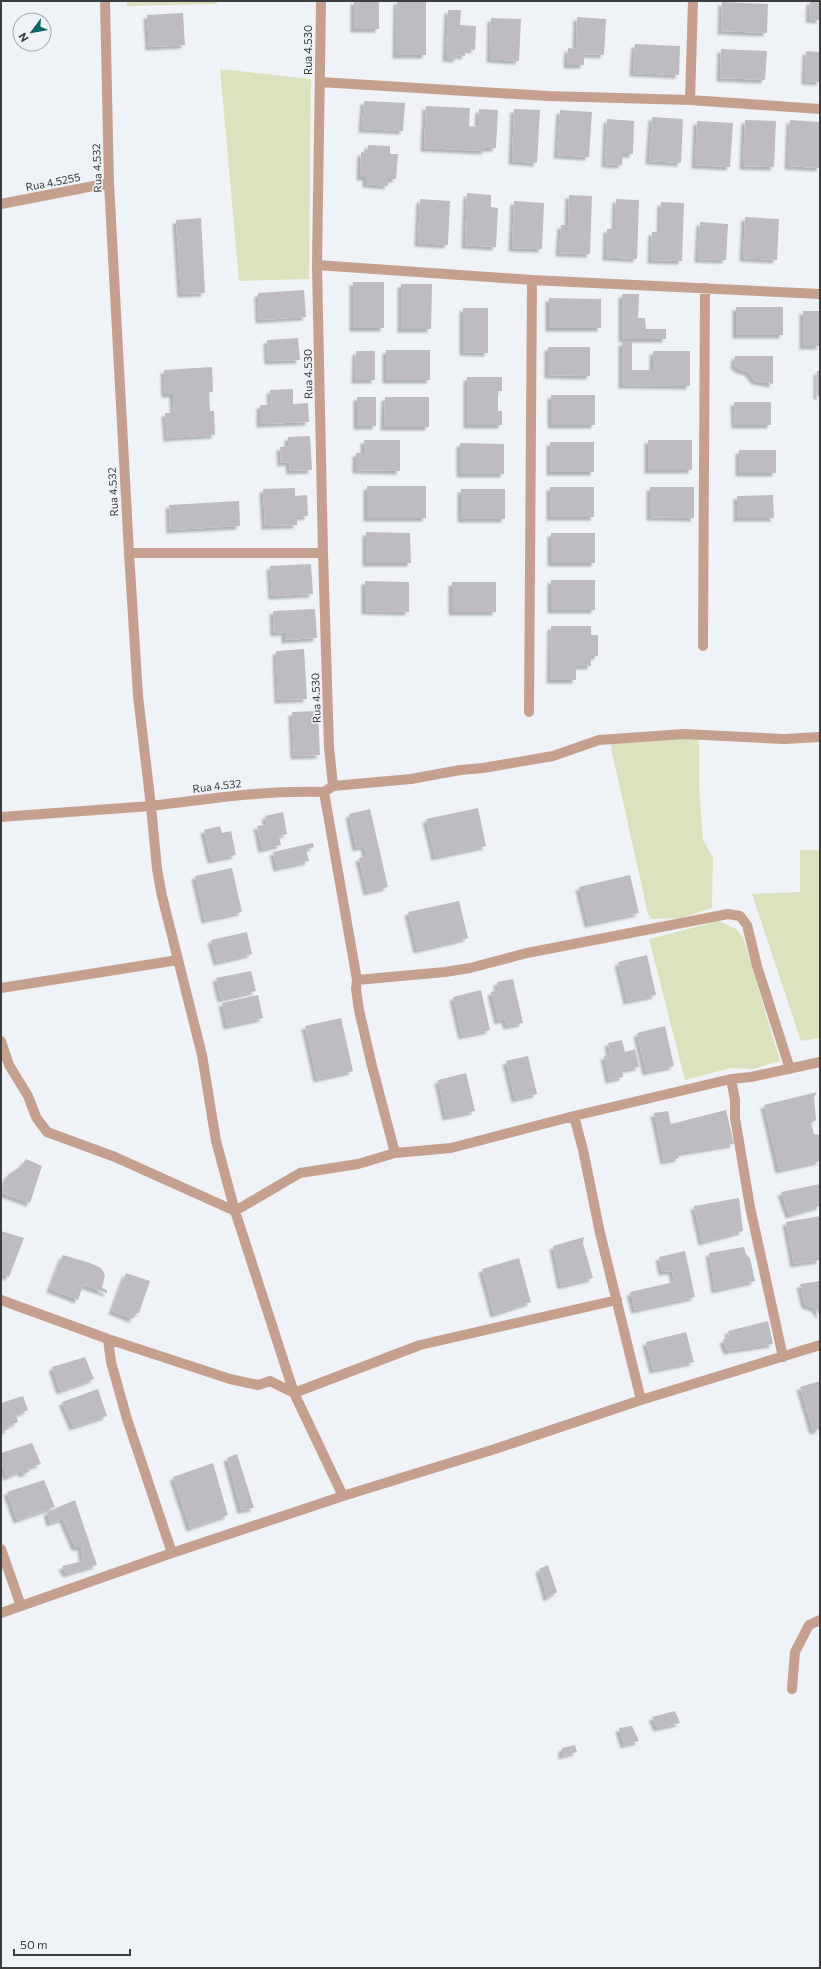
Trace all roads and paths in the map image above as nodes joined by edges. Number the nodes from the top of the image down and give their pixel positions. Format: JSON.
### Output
{"nodes":[{"id":1,"x":105,"y":1,"type":"edge"},
{"id":2,"x":321,"y":1,"type":"edge"},
{"id":3,"x":693,"y":1,"type":"edge"},
{"id":4,"x":320,"y":82,"type":"junction"},
{"id":5,"x":690,"y":100,"type":"junction"},
{"id":6,"x":820,"y":109,"type":"edge"},
{"id":7,"x":109,"y":183,"type":"junction"},
{"id":8,"x":1,"y":204,"type":"edge"},
{"id":9,"x":317,"y":265,"type":"junction"},
{"id":10,"x":532,"y":280,"type":"junction"},
{"id":11,"x":705,"y":288,"type":"junction"},
{"id":12,"x":820,"y":294,"type":"edge"},
{"id":13,"x":129,"y":553,"type":"junction"},
{"id":14,"x":323,"y":554,"type":"junction"},
{"id":15,"x":703,"y":646,"type":"dead end"},
{"id":16,"x":529,"y":712,"type":"dead end"},
{"id":17,"x":820,"y":737,"type":"edge"},
{"id":18,"x":332,"y":786,"type":"junction"},
{"id":19,"x":324,"y":792,"type":"junction"},
{"id":20,"x":151,"y":806,"type":"junction"},
{"id":21,"x":1,"y":817,"type":"edge"},
{"id":22,"x":178,"y":960,"type":"junction"},
{"id":23,"x":357,"y":980,"type":"junction"},
{"id":24,"x":1,"y":988,"type":"edge"},
{"id":25,"x":1,"y":1041,"type":"edge"},
{"id":26,"x":820,"y":1062,"type":"edge"},
{"id":27,"x":790,"y":1069,"type":"junction"},
{"id":28,"x":731,"y":1079,"type":"junction"},
{"id":29,"x":574,"y":1116,"type":"junction"},
{"id":30,"x":395,"y":1153,"type":"junction"},
{"id":31,"x":235,"y":1211,"type":"junction"},
{"id":32,"x":1,"y":1300,"type":"edge"},
{"id":33,"x":616,"y":1300,"type":"junction"},
{"id":34,"x":108,"y":1339,"type":"junction"},
{"id":35,"x":820,"y":1345,"type":"edge"},
{"id":36,"x":783,"y":1357,"type":"junction"},
{"id":37,"x":294,"y":1393,"type":"junction"},
{"id":38,"x":641,"y":1400,"type":"junction"},
{"id":39,"x":343,"y":1496,"type":"junction"},
{"id":40,"x":1,"y":1549,"type":"edge"},
{"id":41,"x":172,"y":1553,"type":"junction"},
{"id":42,"x":21,"y":1606,"type":"junction"},
{"id":43,"x":1,"y":1613,"type":"edge"},
{"id":44,"x":820,"y":1620,"type":"edge"},
{"id":45,"x":792,"y":1689,"type":"dead end"}],
"edges":[{"from":1,"to":7,"type":"street","name":"Rua 4.532"},
{"from":2,"to":4,"type":"street","name":"Rua 4.530"},
{"from":3,"to":5,"type":"street"},
{"from":4,"to":5,"type":"street"},
{"from":4,"to":9,"type":"street","name":"Rua 4.530"},
{"from":5,"to":6,"type":"street"},
{"from":7,"to":8,"type":"street","name":"Rua 4.5255"},
{"from":7,"to":13,"type":"street","name":"Rua 4.532"},
{"from":9,"to":10,"type":"street"},
{"from":9,"to":14,"type":"street","name":"Rua 4.530"},
{"from":10,"to":11,"type":"street"},
{"from":10,"to":16,"type":"street"},
{"from":11,"to":12,"type":"street"},
{"from":11,"to":15,"type":"street"},
{"from":13,"to":14,"type":"street"},
{"from":13,"to":20,"type":"street","name":"Rua 4.532"},
{"from":14,"to":18,"type":"street","name":"Rua 4.530"},
{"from":17,"to":18,"type":"street"},
{"from":18,"to":19,"type":"street"},
{"from":19,"to":20,"type":"street","name":"Rua 4.532"},
{"from":19,"to":23,"type":"street"},
{"from":20,"to":21,"type":"street"},
{"from":20,"to":22,"type":"street"},
{"from":22,"to":24,"type":"street"},
{"from":22,"to":31,"type":"street"},
{"from":23,"to":27,"type":"street"},
{"from":23,"to":30,"type":"street"},
{"from":25,"to":31,"type":"street"},
{"from":26,"to":27,"type":"street"},
{"from":27,"to":28,"type":"street"},
{"from":28,"to":29,"type":"street"},
{"from":28,"to":36,"type":"street"},
{"from":29,"to":30,"type":"street"},
{"from":29,"to":33,"type":"street"},
{"from":30,"to":31,"type":"street"},
{"from":31,"to":37,"type":"street"},
{"from":32,"to":34,"type":"street"},
{"from":33,"to":37,"type":"street"},
{"from":33,"to":38,"type":"street"},
{"from":34,"to":37,"type":"street"},
{"from":34,"to":41,"type":"street"},
{"from":35,"to":36,"type":"street"},
{"from":36,"to":38,"type":"street"},
{"from":37,"to":39,"type":"street"},
{"from":38,"to":39,"type":"street"},
{"from":39,"to":41,"type":"street"},
{"from":40,"to":42,"type":"street"},
{"from":41,"to":42,"type":"street"},
{"from":42,"to":43,"type":"street"},
{"from":44,"to":45,"type":"street"}]}
